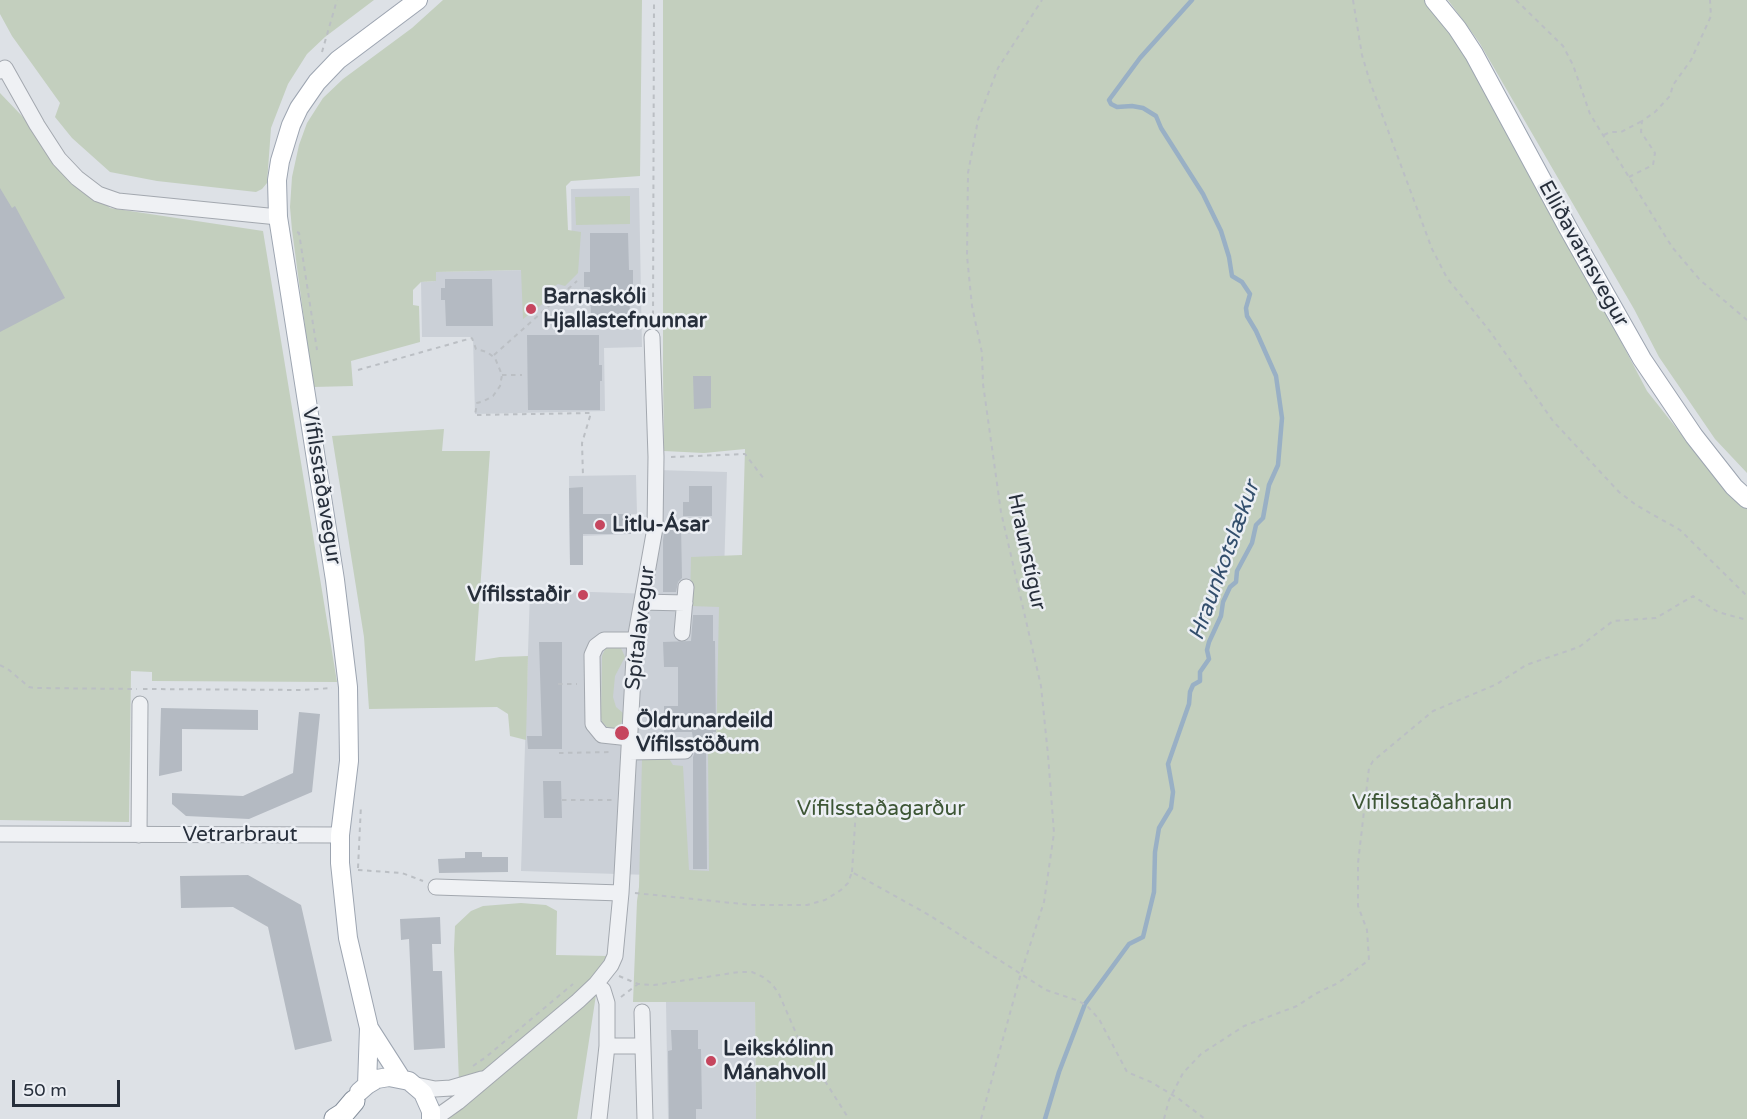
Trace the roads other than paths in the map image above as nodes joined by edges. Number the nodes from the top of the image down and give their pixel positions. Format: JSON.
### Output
{"nodes":[{"id":1,"x":418,"y":0,"type":"edge"},
{"id":2,"x":1434,"y":0,"type":"edge"},
{"id":3,"x":0,"y":71,"type":"edge"},
{"id":4,"x":278,"y":218,"type":"junction"},
{"id":5,"x":652,"y":337,"type":"road end"},
{"id":6,"x":1747,"y":499,"type":"edge"},
{"id":7,"x":686,"y":587,"type":"dead end"},
{"id":8,"x":642,"y":602,"type":"junction"},
{"id":9,"x":685,"y":603,"type":"junction"},
{"id":10,"x":682,"y":633,"type":"dead end"},
{"id":11,"x":635,"y":640,"type":"junction"},
{"id":12,"x":140,"y":704,"type":"dead end"},
{"id":13,"x":629,"y":745,"type":"junction"},
{"id":14,"x":685,"y":751,"type":"dead end"},
{"id":15,"x":0,"y":834,"type":"edge"},
{"id":16,"x":139,"y":835,"type":"junction"},
{"id":17,"x":340,"y":835,"type":"junction"},
{"id":18,"x":436,"y":887,"type":"road end"},
{"id":19,"x":621,"y":893,"type":"junction"},
{"id":20,"x":596,"y":984,"type":"junction"},
{"id":21,"x":642,"y":1012,"type":"dead end"},
{"id":22,"x":369,"y":1028,"type":"junction"},
{"id":23,"x":607,"y":1046,"type":"junction"},
{"id":24,"x":643,"y":1046,"type":"junction"},
{"id":25,"x":485,"y":1078,"type":"junction"},
{"id":26,"x":409,"y":1082,"type":"junction"},
{"id":27,"x":357,"y":1102,"type":"edge"},
{"id":28,"x":335,"y":1119,"type":"edge"},
{"id":29,"x":432,"y":1119,"type":"edge"},
{"id":30,"x":599,"y":1119,"type":"edge"},
{"id":31,"x":645,"y":1119,"type":"edge"}],
"edges":[{"from":1,"to":4,"type":"main road","name":"Vífilsstaðavegur"},
{"from":2,"to":6,"type":"main road","name":"Elliðavatnsvegur"},
{"from":3,"to":4,"type":"street"},
{"from":4,"to":17,"type":"main road","name":"Vífilsstaðavegur"},
{"from":5,"to":8,"type":"street","name":"Spítalavegur"},
{"from":7,"to":9,"type":"street"},
{"from":8,"to":9,"type":"street"},
{"from":8,"to":11,"type":"street","name":"Spítalavegur"},
{"from":9,"to":10,"type":"street"},
{"from":11,"to":13,"type":"street","name":"Spítalavegur"},
{"from":11,"to":13,"type":"street"},
{"from":12,"to":16,"type":"street"},
{"from":13,"to":14,"type":"street"},
{"from":13,"to":19,"type":"street","name":"Spítalavegur"},
{"from":15,"to":16,"type":"street","name":"Vetrarbraut"},
{"from":16,"to":17,"type":"street","name":"Vetrarbraut"},
{"from":17,"to":22,"type":"main road","name":"Vífilsstaðavegur"},
{"from":18,"to":19,"type":"street"},
{"from":19,"to":20,"type":"street","name":"Spítalavegur"},
{"from":20,"to":23,"type":"street"},
{"from":20,"to":25,"type":"street","name":"Spítalavegur"},
{"from":21,"to":24,"type":"street"},
{"from":22,"to":26,"type":"main road","name":"Vífilsstaðavegur"},
{"from":22,"to":27,"type":"main road","name":"Vífilsstaðavegur"},
{"from":23,"to":24,"type":"street"},
{"from":23,"to":30,"type":"street"},
{"from":24,"to":31,"type":"street"},
{"from":25,"to":26,"type":"street","name":"Spítalavegur"},
{"from":25,"to":29,"type":"street","name":"Spítalavegur"},
{"from":26,"to":27,"type":"main road"},
{"from":26,"to":29,"type":"main road","name":"Vífilsstaðavegur"},
{"from":27,"to":28,"type":"highway"}]}
